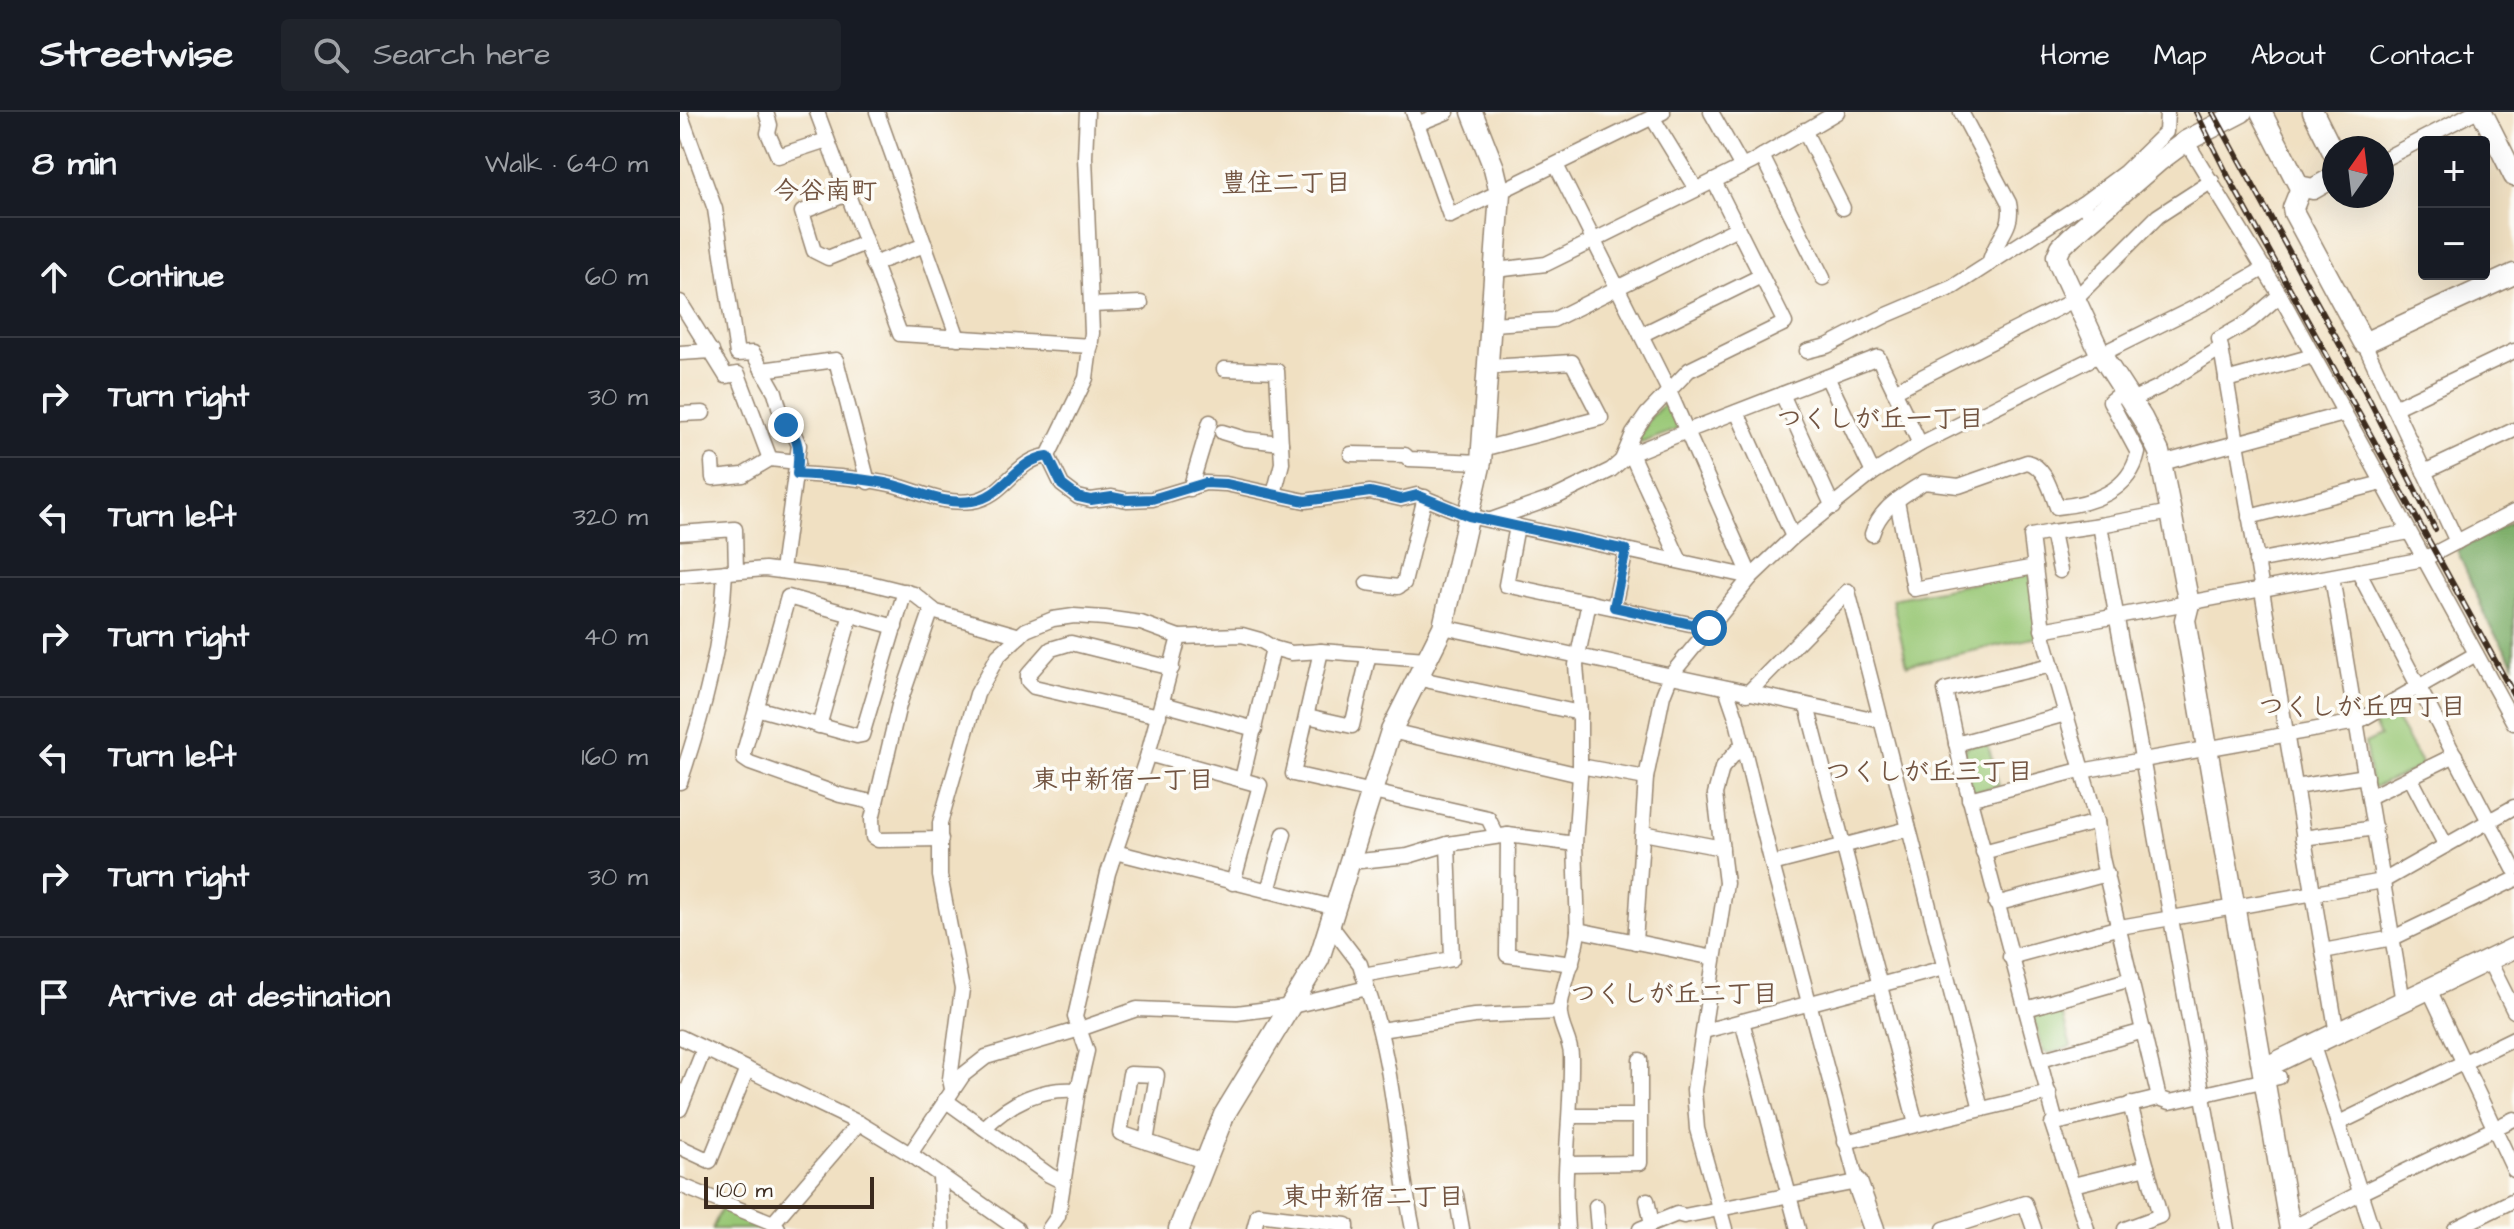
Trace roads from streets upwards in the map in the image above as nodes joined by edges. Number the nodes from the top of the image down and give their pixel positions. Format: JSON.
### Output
{"nodes":[{"id":1,"x":766,"y":112,"type":"edge"},
{"id":2,"x":817,"y":112,"type":"edge"},
{"id":3,"x":877,"y":112,"type":"edge"},
{"id":4,"x":1087,"y":112,"type":"edge"},
{"id":5,"x":1447,"y":112,"type":"edge"},
{"id":6,"x":1472,"y":112,"type":"edge"},
{"id":7,"x":1711,"y":112,"type":"edge"},
{"id":8,"x":1837,"y":112,"type":"edge"},
{"id":9,"x":1961,"y":112,"type":"edge"},
{"id":10,"x":2167,"y":112,"type":"edge"},
{"id":11,"x":2242,"y":112,"type":"edge"},
{"id":12,"x":2261,"y":112,"type":"edge"},
{"id":13,"x":2313,"y":112,"type":"edge"},
{"id":14,"x":2474,"y":112,"type":"edge"},
{"id":15,"x":2482,"y":112,"type":"edge"},
{"id":16,"x":680,"y":113,"type":"edge"},
{"id":17,"x":1658,"y":114,"type":"edge"},
{"id":18,"x":1415,"y":118,"type":"edge"},
{"id":19,"x":1804,"y":130,"type":"junction"},
{"id":20,"x":2325,"y":136,"type":"edge"},
{"id":21,"x":827,"y":140,"type":"junction"},
{"id":22,"x":2186,"y":141,"type":"junction"},
{"id":23,"x":2394,"y":154,"type":"edge"},
{"id":24,"x":1762,"y":156,"type":"junction"},
{"id":25,"x":1556,"y":165,"type":"junction"},
{"id":26,"x":1742,"y":167,"type":"junction"},
{"id":27,"x":2514,"y":176,"type":"edge"},
{"id":28,"x":1714,"y":181,"type":"junction"},
{"id":29,"x":2212,"y":181,"type":"junction"},
{"id":30,"x":2322,"y":184,"type":"edge"},
{"id":31,"x":2301,"y":188,"type":"junction"},
{"id":32,"x":1696,"y":189,"type":"junction"},
{"id":33,"x":1500,"y":193,"type":"junction"},
{"id":34,"x":847,"y":194,"type":"junction"},
{"id":35,"x":1843,"y":208,"type":"dead end"},
{"id":36,"x":2087,"y":211,"type":"junction"},
{"id":37,"x":1737,"y":228,"type":"junction"},
{"id":38,"x":2040,"y":229,"type":"junction"},
{"id":39,"x":1594,"y":239,"type":"junction"},
{"id":40,"x":865,"y":243,"type":"junction"},
{"id":41,"x":925,"y":245,"type":"junction"},
{"id":42,"x":2061,"y":247,"type":"junction"},
{"id":43,"x":873,"y":264,"type":"junction"},
{"id":44,"x":1989,"y":264,"type":"junction"},
{"id":45,"x":2265,"y":268,"type":"junction"},
{"id":46,"x":1496,"y":270,"type":"junction"},
{"id":47,"x":2514,"y":274,"type":"edge"},
{"id":48,"x":1761,"y":276,"type":"junction"},
{"id":49,"x":1823,"y":278,"type":"dead end"},
{"id":50,"x":1618,"y":288,"type":"junction"},
{"id":51,"x":2280,"y":295,"type":"junction"},
{"id":52,"x":2074,"y":300,"type":"junction"},
{"id":53,"x":680,"y":302,"type":"edge"},
{"id":54,"x":1141,"y":303,"type":"dead end"},
{"id":55,"x":1091,"y":305,"type":"junction"},
{"id":56,"x":1492,"y":324,"type":"junction"},
{"id":57,"x":1641,"y":335,"type":"junction"},
{"id":58,"x":958,"y":338,"type":"junction"},
{"id":59,"x":2364,"y":343,"type":"junction"},
{"id":60,"x":1091,"y":346,"type":"junction"},
{"id":61,"x":2221,"y":348,"type":"junction"},
{"id":62,"x":712,"y":351,"type":"junction"},
{"id":63,"x":1807,"y":351,"type":"dead end"},
{"id":64,"x":2514,"y":351,"type":"edge"},
{"id":65,"x":680,"y":353,"type":"edge"},
{"id":66,"x":2100,"y":353,"type":"junction"},
{"id":67,"x":2313,"y":356,"type":"junction"},
{"id":68,"x":1489,"y":367,"type":"junction"},
{"id":69,"x":1224,"y":369,"type":"dead end"},
{"id":70,"x":762,"y":370,"type":"junction"},
{"id":71,"x":1827,"y":377,"type":"junction"},
{"id":72,"x":2226,"y":380,"type":"junction"},
{"id":73,"x":1669,"y":391,"type":"junction"},
{"id":74,"x":1894,"y":391,"type":"junction"},
{"id":75,"x":1782,"y":394,"type":"junction"},
{"id":76,"x":2126,"y":396,"type":"junction"},
{"id":77,"x":2394,"y":408,"type":"junction"},
{"id":78,"x":1737,"y":412,"type":"junction"},
{"id":79,"x":703,"y":413,"type":"dead end"},
{"id":80,"x":680,"y":414,"type":"edge"},
{"id":81,"x":2344,"y":414,"type":"junction"},
{"id":82,"x":1210,"y":422,"type":"dead end"},
{"id":83,"x":2514,"y":430,"type":"edge"},
{"id":84,"x":1687,"y":431,"type":"junction"},
{"id":85,"x":1222,"y":432,"type":"dead end"},
{"id":86,"x":2237,"y":442,"type":"junction"},
{"id":87,"x":1281,"y":443,"type":"junction"},
{"id":88,"x":1920,"y":444,"type":"junction"},
{"id":89,"x":1351,"y":454,"type":"dead end"},
{"id":90,"x":1481,"y":455,"type":"junction"},
{"id":91,"x":1048,"y":456,"type":"junction"},
{"id":92,"x":1626,"y":457,"type":"junction"},
{"id":93,"x":770,"y":459,"type":"junction"},
{"id":94,"x":712,"y":462,"type":"dead end"},
{"id":95,"x":2162,"y":463,"type":"junction"},
{"id":96,"x":797,"y":468,"type":"junction"},
{"id":97,"x":2424,"y":472,"type":"junction"},
{"id":98,"x":1873,"y":473,"type":"junction"},
{"id":99,"x":868,"y":482,"type":"junction"},
{"id":100,"x":2382,"y":483,"type":"junction"},
{"id":101,"x":1190,"y":489,"type":"junction"},
{"id":102,"x":1274,"y":494,"type":"junction"},
{"id":103,"x":1425,"y":497,"type":"junction"},
{"id":104,"x":1897,"y":501,"type":"junction"},
{"id":105,"x":1833,"y":507,"type":"junction"},
{"id":106,"x":2171,"y":512,"type":"junction"},
{"id":107,"x":2514,"y":512,"type":"edge"},
{"id":108,"x":1469,"y":516,"type":"junction"},
{"id":109,"x":2249,"y":517,"type":"junction"},
{"id":110,"x":1491,"y":520,"type":"junction"},
{"id":111,"x":2100,"y":525,"type":"junction"},
{"id":112,"x":1517,"y":526,"type":"junction"},
{"id":113,"x":2052,"y":532,"type":"junction"},
{"id":114,"x":2409,"y":532,"type":"junction"},
{"id":115,"x":680,"y":533,"type":"edge"},
{"id":116,"x":1872,"y":534,"type":"dead end"},
{"id":117,"x":1793,"y":537,"type":"junction"},
{"id":118,"x":2457,"y":542,"type":"junction"},
{"id":119,"x":1626,"y":550,"type":"junction"},
{"id":120,"x":2424,"y":559,"type":"junction"},
{"id":121,"x":1680,"y":561,"type":"junction"},
{"id":122,"x":2256,"y":561,"type":"junction"},
{"id":123,"x":2035,"y":567,"type":"junction"},
{"id":124,"x":782,"y":570,"type":"junction"},
{"id":125,"x":2060,"y":571,"type":"dead end"},
{"id":126,"x":2358,"y":571,"type":"junction"},
{"id":127,"x":731,"y":572,"type":"junction"},
{"id":128,"x":680,"y":576,"type":"edge"},
{"id":129,"x":1751,"y":577,"type":"junction"},
{"id":130,"x":2332,"y":577,"type":"junction"},
{"id":131,"x":1367,"y":583,"type":"dead end"},
{"id":132,"x":2261,"y":590,"type":"junction"},
{"id":133,"x":905,"y":591,"type":"junction"},
{"id":134,"x":1589,"y":602,"type":"junction"},
{"id":135,"x":2189,"y":604,"type":"junction"},
{"id":136,"x":1614,"y":607,"type":"junction"},
{"id":137,"x":932,"y":609,"type":"junction"},
{"id":138,"x":851,"y":614,"type":"junction"},
{"id":139,"x":2117,"y":617,"type":"junction"},
{"id":140,"x":895,"y":627,"type":"junction"},
{"id":141,"x":1443,"y":627,"type":"junction"},
{"id":142,"x":1709,"y":628,"type":"junction"},
{"id":143,"x":2042,"y":630,"type":"junction"},
{"id":144,"x":1020,"y":636,"type":"junction"},
{"id":145,"x":1179,"y":637,"type":"junction"},
{"id":146,"x":1273,"y":648,"type":"junction"},
{"id":147,"x":1321,"y":651,"type":"junction"},
{"id":148,"x":1369,"y":654,"type":"junction"},
{"id":149,"x":2476,"y":654,"type":"junction"},
{"id":150,"x":1578,"y":655,"type":"junction"},
{"id":151,"x":1426,"y":659,"type":"junction"},
{"id":152,"x":2052,"y":665,"type":"junction"},
{"id":153,"x":1172,"y":668,"type":"junction"},
{"id":154,"x":1671,"y":675,"type":"junction"},
{"id":155,"x":1416,"y":678,"type":"junction"},
{"id":156,"x":2419,"y":686,"type":"junction"},
{"id":157,"x":1726,"y":688,"type":"junction"},
{"id":158,"x":1747,"y":694,"type":"junction"},
{"id":159,"x":1807,"y":706,"type":"junction"},
{"id":160,"x":756,"y":708,"type":"junction"},
{"id":161,"x":1161,"y":710,"type":"junction"},
{"id":162,"x":1580,"y":713,"type":"junction"},
{"id":163,"x":2066,"y":714,"type":"junction"},
{"id":164,"x":1307,"y":716,"type":"junction"},
{"id":165,"x":1882,"y":721,"type":"junction"},
{"id":166,"x":2357,"y":722,"type":"junction"},
{"id":167,"x":2514,"y":723,"type":"edge"},
{"id":168,"x":819,"y":726,"type":"junction"},
{"id":169,"x":1255,"y":729,"type":"junction"},
{"id":170,"x":1391,"y":731,"type":"junction"},
{"id":171,"x":2286,"y":734,"type":"junction"},
{"id":172,"x":1956,"y":744,"type":"junction"},
{"id":173,"x":1742,"y":745,"type":"junction"},
{"id":174,"x":2215,"y":747,"type":"junction"},
{"id":175,"x":1148,"y":754,"type":"junction"},
{"id":176,"x":2455,"y":755,"type":"junction"},
{"id":177,"x":2142,"y":760,"type":"junction"},
{"id":178,"x":2081,"y":770,"type":"junction"},
{"id":179,"x":1580,"y":771,"type":"junction"},
{"id":180,"x":2366,"y":776,"type":"junction"},
{"id":181,"x":2410,"y":777,"type":"junction"},
{"id":182,"x":1646,"y":778,"type":"junction"},
{"id":183,"x":1242,"y":779,"type":"junction"},
{"id":184,"x":680,"y":782,"type":"edge"},
{"id":185,"x":2295,"y":787,"type":"junction"},
{"id":186,"x":1371,"y":792,"type":"junction"},
{"id":187,"x":2369,"y":797,"type":"junction"},
{"id":188,"x":1969,"y":799,"type":"junction"},
{"id":189,"x":876,"y":803,"type":"junction"},
{"id":190,"x":2514,"y":807,"type":"edge"},
{"id":191,"x":2489,"y":821,"type":"junction"},
{"id":192,"x":2097,"y":822,"type":"junction"},
{"id":193,"x":2375,"y":828,"type":"junction"},
{"id":194,"x":1908,"y":829,"type":"junction"},
{"id":195,"x":1643,"y":833,"type":"junction"},
{"id":196,"x":1284,"y":834,"type":"dead end"},
{"id":197,"x":1502,"y":836,"type":"junction"},
{"id":198,"x":2303,"y":838,"type":"junction"},
{"id":199,"x":941,"y":839,"type":"junction"},
{"id":200,"x":1448,"y":844,"type":"junction"},
{"id":201,"x":1575,"y":844,"type":"junction"},
{"id":202,"x":1843,"y":846,"type":"junction"},
{"id":203,"x":2446,"y":846,"type":"junction"},
{"id":204,"x":1722,"y":848,"type":"junction"},
{"id":205,"x":1115,"y":852,"type":"junction"},
{"id":206,"x":1983,"y":852,"type":"junction"},
{"id":207,"x":1350,"y":862,"type":"junction"},
{"id":208,"x":1772,"y":864,"type":"junction"},
{"id":209,"x":2514,"y":869,"type":"edge"},
{"id":210,"x":2107,"y":874,"type":"junction"},
{"id":211,"x":2514,"y":880,"type":"edge"},
{"id":212,"x":2383,"y":881,"type":"junction"},
{"id":213,"x":1233,"y":883,"type":"junction"},
{"id":214,"x":1268,"y":891,"type":"junction"},
{"id":215,"x":2313,"y":894,"type":"junction"},
{"id":216,"x":1996,"y":904,"type":"junction"},
{"id":217,"x":2243,"y":906,"type":"junction"},
{"id":218,"x":1333,"y":917,"type":"junction"},
{"id":219,"x":2169,"y":918,"type":"junction"},
{"id":220,"x":2120,"y":927,"type":"junction"},
{"id":221,"x":1578,"y":930,"type":"junction"},
{"id":222,"x":2393,"y":938,"type":"junction"},
{"id":223,"x":1635,"y":942,"type":"junction"},
{"id":224,"x":2514,"y":948,"type":"edge"},
{"id":225,"x":2323,"y":951,"type":"junction"},
{"id":226,"x":2010,"y":957,"type":"junction"},
{"id":227,"x":1714,"y":958,"type":"junction"},
{"id":228,"x":2489,"y":961,"type":"junction"},
{"id":229,"x":1572,"y":964,"type":"junction"},
{"id":230,"x":1944,"y":968,"type":"junction"},
{"id":231,"x":2131,"y":979,"type":"junction"},
{"id":232,"x":1365,"y":982,"type":"junction"},
{"id":233,"x":1879,"y":985,"type":"junction"},
{"id":234,"x":2429,"y":989,"type":"junction"},
{"id":235,"x":2403,"y":1002,"type":"junction"},
{"id":236,"x":1809,"y":1003,"type":"junction"},
{"id":237,"x":1292,"y":1006,"type":"junction"},
{"id":238,"x":2026,"y":1009,"type":"junction"},
{"id":239,"x":2514,"y":1011,"type":"edge"},
{"id":240,"x":1559,"y":1012,"type":"junction"},
{"id":241,"x":1742,"y":1021,"type":"junction"},
{"id":242,"x":1080,"y":1029,"type":"junction"},
{"id":243,"x":1380,"y":1030,"type":"junction"},
{"id":244,"x":1704,"y":1031,"type":"junction"},
{"id":245,"x":2144,"y":1031,"type":"junction"},
{"id":246,"x":2337,"y":1034,"type":"junction"},
{"id":247,"x":680,"y":1037,"type":"edge"},
{"id":248,"x":2514,"y":1038,"type":"edge"},
{"id":249,"x":2313,"y":1046,"type":"junction"},
{"id":250,"x":704,"y":1049,"type":"junction"},
{"id":251,"x":1640,"y":1060,"type":"dead end"},
{"id":252,"x":2040,"y":1060,"type":"junction"},
{"id":253,"x":2464,"y":1063,"type":"junction"},
{"id":254,"x":747,"y":1069,"type":"junction"},
{"id":255,"x":2271,"y":1072,"type":"junction"},
{"id":256,"x":1078,"y":1090,"type":"junction"},
{"id":257,"x":2049,"y":1093,"type":"junction"},
{"id":258,"x":949,"y":1094,"type":"junction"},
{"id":259,"x":2201,"y":1095,"type":"junction"},
{"id":260,"x":2159,"y":1098,"type":"junction"},
{"id":261,"x":2130,"y":1104,"type":"junction"},
{"id":262,"x":680,"y":1109,"type":"edge"},
{"id":263,"x":1981,"y":1109,"type":"junction"},
{"id":264,"x":1571,"y":1116,"type":"junction"},
{"id":265,"x":1638,"y":1116,"type":"junction"},
{"id":266,"x":2514,"y":1119,"type":"edge"},
{"id":267,"x":859,"y":1123,"type":"junction"},
{"id":268,"x":2056,"y":1123,"type":"junction"},
{"id":269,"x":2339,"y":1123,"type":"junction"},
{"id":270,"x":1916,"y":1124,"type":"junction"},
{"id":271,"x":984,"y":1128,"type":"junction"},
{"id":272,"x":2494,"y":1128,"type":"junction"},
{"id":273,"x":1146,"y":1142,"type":"junction"},
{"id":274,"x":1845,"y":1142,"type":"junction"},
{"id":275,"x":680,"y":1147,"type":"edge"},
{"id":276,"x":910,"y":1154,"type":"junction"},
{"id":277,"x":1204,"y":1161,"type":"junction"},
{"id":278,"x":1567,"y":1164,"type":"junction"},
{"id":279,"x":2147,"y":1167,"type":"junction"},
{"id":280,"x":2514,"y":1170,"type":"edge"},
{"id":281,"x":940,"y":1175,"type":"junction"},
{"id":282,"x":1063,"y":1182,"type":"junction"},
{"id":283,"x":1857,"y":1182,"type":"junction"},
{"id":284,"x":680,"y":1185,"type":"edge"},
{"id":285,"x":2073,"y":1185,"type":"junction"},
{"id":286,"x":2360,"y":1193,"type":"junction"},
{"id":287,"x":1456,"y":1195,"type":"dead end"},
{"id":288,"x":1788,"y":1196,"type":"junction"},
{"id":289,"x":1647,"y":1200,"type":"dead end"},
{"id":290,"x":2514,"y":1200,"type":"edge"},
{"id":291,"x":1596,"y":1206,"type":"dead end"},
{"id":292,"x":1719,"y":1209,"type":"junction"},
{"id":293,"x":2481,"y":1224,"type":"edge"},
{"id":294,"x":776,"y":1226,"type":"edge"},
{"id":295,"x":1646,"y":1226,"type":"edge"},
{"id":296,"x":2297,"y":1227,"type":"edge"},
{"id":297,"x":942,"y":1229,"type":"edge"},
{"id":298,"x":1017,"y":1229,"type":"edge"},
{"id":299,"x":1049,"y":1229,"type":"edge"},
{"id":300,"x":1179,"y":1229,"type":"edge"},
{"id":301,"x":1254,"y":1229,"type":"edge"},
{"id":302,"x":1347,"y":1229,"type":"edge"},
{"id":303,"x":1413,"y":1229,"type":"edge"},
{"id":304,"x":1462,"y":1229,"type":"edge"},
{"id":305,"x":1567,"y":1229,"type":"edge"},
{"id":306,"x":1598,"y":1229,"type":"edge"},
{"id":307,"x":1725,"y":1229,"type":"edge"},
{"id":308,"x":1798,"y":1229,"type":"edge"},
{"id":309,"x":1874,"y":1229,"type":"edge"},
{"id":310,"x":1944,"y":1229,"type":"edge"},
{"id":311,"x":2034,"y":1229,"type":"edge"},
{"id":312,"x":2087,"y":1229,"type":"edge"},
{"id":313,"x":2125,"y":1229,"type":"edge"},
{"id":314,"x":2227,"y":1229,"type":"edge"},
{"id":315,"x":2372,"y":1229,"type":"edge"},
{"id":316,"x":2455,"y":1229,"type":"edge"}],
"edges":[{"from":1,"to":21,"type":"street"},
{"from":2,"to":21,"type":"street"},
{"from":3,"to":41,"type":"street"},
{"from":4,"to":55,"type":"street"},
{"from":5,"to":18,"type":"street"},
{"from":6,"to":33,"type":"street"},
{"from":7,"to":26,"type":"street"},
{"from":8,"to":19,"type":"street"},
{"from":9,"to":44,"type":"street"},
{"from":10,"to":36,"type":"street"},
{"from":11,"to":22,"type":"street"},
{"from":12,"to":31,"type":"street"},
{"from":13,"to":20,"type":"street"},
{"from":14,"to":23,"type":"street"},
{"from":15,"to":27,"type":"street"},
{"from":16,"to":70,"type":"street"},
{"from":17,"to":25,"type":"street"},
{"from":17,"to":32,"type":"street"},
{"from":18,"to":33,"type":"street"},
{"from":19,"to":24,"type":"street"},
{"from":19,"to":35,"type":"street"},
{"from":21,"to":34,"type":"street"},
{"from":22,"to":29,"type":"street"},
{"from":22,"to":36,"type":"street"},
{"from":24,"to":26,"type":"street"},
{"from":24,"to":49,"type":"street"},
{"from":25,"to":33,"type":"street"},
{"from":25,"to":39,"type":"street"},
{"from":26,"to":28,"type":"street"},
{"from":28,"to":32,"type":"street"},
{"from":28,"to":37,"type":"street"},
{"from":29,"to":45,"type":"street"},
{"from":29,"to":52,"type":"street"},
{"from":30,"to":31,"type":"street"},
{"from":31,"to":59,"type":"street"},
{"from":32,"to":39,"type":"street"},
{"from":33,"to":46,"type":"street"},
{"from":34,"to":40,"type":"street"},
{"from":34,"to":40,"type":"street"},
{"from":36,"to":38,"type":"street"},
{"from":36,"to":42,"type":"street"},
{"from":37,"to":48,"type":"street"},
{"from":37,"to":50,"type":"street"},
{"from":38,"to":42,"type":"street"},
{"from":38,"to":44,"type":"street"},
{"from":39,"to":46,"type":"street"},
{"from":39,"to":50,"type":"street"},
{"from":40,"to":43,"type":"street"},
{"from":41,"to":43,"type":"street"},
{"from":41,"to":58,"type":"street"},
{"from":42,"to":52,"type":"street"},
{"from":43,"to":58,"type":"street"},
{"from":44,"to":63,"type":"street"},
{"from":45,"to":51,"type":"street"},
{"from":45,"to":66,"type":"street"},
{"from":46,"to":56,"type":"street"},
{"from":47,"to":59,"type":"street"},
{"from":48,"to":57,"type":"street"},
{"from":48,"to":73,"type":"street"},
{"from":50,"to":56,"type":"street"},
{"from":50,"to":57,"type":"street"},
{"from":51,"to":61,"type":"street"},
{"from":51,"to":67,"type":"street"},
{"from":52,"to":66,"type":"street"},
{"from":52,"to":74,"type":"street"},
{"from":53,"to":62,"type":"street"},
{"from":54,"to":55,"type":"street"},
{"from":55,"to":60,"type":"street"},
{"from":56,"to":68,"type":"street"},
{"from":57,"to":73,"type":"street"},
{"from":58,"to":60,"type":"street"},
{"from":59,"to":77,"type":"street"},
{"from":60,"to":91,"type":"street"},
{"from":61,"to":72,"type":"street"},
{"from":61,"to":76,"type":"street"},
{"from":62,"to":65,"type":"street"},
{"from":62,"to":93,"type":"street"},
{"from":64,"to":77,"type":"street"},
{"from":66,"to":76,"type":"street"},
{"from":66,"to":88,"type":"street"},
{"from":67,"to":72,"type":"street"},
{"from":67,"to":81,"type":"street"},
{"from":68,"to":90,"type":"street"},
{"from":68,"to":90,"type":"street"},
{"from":69,"to":87,"type":"street"},
{"from":70,"to":96,"type":"street"},
{"from":70,"to":99,"type":"street"},
{"from":71,"to":74,"type":"street"},
{"from":71,"to":75,"type":"street"},
{"from":71,"to":98,"type":"street"},
{"from":72,"to":86,"type":"street"},
{"from":73,"to":84,"type":"street"},
{"from":73,"to":92,"type":"street"},
{"from":74,"to":88,"type":"street"},
{"from":75,"to":78,"type":"street"},
{"from":75,"to":105,"type":"street"},
{"from":76,"to":95,"type":"street"},
{"from":76,"to":104,"type":"street"},
{"from":77,"to":97,"type":"street"},
{"from":78,"to":84,"type":"street"},
{"from":78,"to":117,"type":"street"},
{"from":79,"to":80,"type":"street"},
{"from":81,"to":86,"type":"street"},
{"from":81,"to":100,"type":"street"},
{"from":82,"to":101,"type":"street"},
{"from":83,"to":97,"type":"street"},
{"from":84,"to":92,"type":"street"},
{"from":84,"to":129,"type":"street"},
{"from":85,"to":87,"type":"street"},
{"from":86,"to":95,"type":"street"},
{"from":86,"to":109,"type":"street"},
{"from":87,"to":102,"type":"street"},
{"from":88,"to":98,"type":"street"},
{"from":89,"to":90,"type":"street"},
{"from":90,"to":108,"type":"street"},
{"from":91,"to":99,"type":"street"},
{"from":91,"to":101,"type":"street"},
{"from":92,"to":110,"type":"street"},
{"from":92,"to":121,"type":"street"},
{"from":93,"to":94,"type":"street"},
{"from":93,"to":96,"type":"street"},
{"from":95,"to":106,"type":"street"},
{"from":96,"to":99,"type":"street"},
{"from":96,"to":124,"type":"street"},
{"from":97,"to":118,"type":"street"},
{"from":98,"to":105,"type":"street"},
{"from":100,"to":109,"type":"street"},
{"from":100,"to":114,"type":"street"},
{"from":101,"to":102,"type":"street"},
{"from":102,"to":103,"type":"street"},
{"from":103,"to":108,"type":"street"},
{"from":103,"to":131,"type":"street"},
{"from":104,"to":116,"type":"street"},
{"from":104,"to":123,"type":"street"},
{"from":105,"to":117,"type":"street"},
{"from":106,"to":111,"type":"street"},
{"from":106,"to":135,"type":"street"},
{"from":107,"to":118,"type":"street"},
{"from":108,"to":110,"type":"street"},
{"from":108,"to":141,"type":"street"},
{"from":109,"to":122,"type":"street"},
{"from":110,"to":112,"type":"street"},
{"from":111,"to":113,"type":"street"},
{"from":111,"to":139,"type":"street"},
{"from":112,"to":119,"type":"street"},
{"from":112,"to":134,"type":"street"},
{"from":113,"to":123,"type":"street"},
{"from":113,"to":125,"type":"street"},
{"from":114,"to":120,"type":"street"},
{"from":114,"to":122,"type":"street"},
{"from":115,"to":127,"type":"street"},
{"from":117,"to":129,"type":"street"},
{"from":118,"to":120,"type":"street"},
{"from":119,"to":121,"type":"street"},
{"from":119,"to":136,"type":"street"},
{"from":120,"to":126,"type":"street"},
{"from":120,"to":149,"type":"street"},
{"from":121,"to":129,"type":"street"},
{"from":122,"to":132,"type":"street"},
{"from":123,"to":143,"type":"street"},
{"from":124,"to":127,"type":"street"},
{"from":124,"to":133,"type":"street"},
{"from":126,"to":130,"type":"street"},
{"from":126,"to":156,"type":"street"},
{"from":127,"to":128,"type":"street"},
{"from":127,"to":184,"type":"street"},
{"from":129,"to":142,"type":"street"},
{"from":130,"to":132,"type":"street"},
{"from":130,"to":166,"type":"street"},
{"from":132,"to":135,"type":"street"},
{"from":132,"to":171,"type":"street"},
{"from":133,"to":137,"type":"street"},
{"from":133,"to":140,"type":"street"},
{"from":134,"to":136,"type":"street"},
{"from":134,"to":150,"type":"street"},
{"from":135,"to":139,"type":"street"},
{"from":135,"to":174,"type":"street"},
{"from":136,"to":142,"type":"street"},
{"from":137,"to":144,"type":"street"},
{"from":137,"to":189,"type":"street"},
{"from":138,"to":140,"type":"street"},
{"from":138,"to":160,"type":"street"},
{"from":138,"to":168,"type":"street"},
{"from":139,"to":143,"type":"street"},
{"from":139,"to":177,"type":"street"},
{"from":140,"to":168,"type":"street"},
{"from":141,"to":150,"type":"street"},
{"from":141,"to":151,"type":"street"},
{"from":142,"to":154,"type":"street"},
{"from":143,"to":152,"type":"street"},
{"from":144,"to":145,"type":"street"},
{"from":144,"to":199,"type":"street"},
{"from":145,"to":146,"type":"street"},
{"from":145,"to":153,"type":"street"},
{"from":146,"to":147,"type":"street"},
{"from":146,"to":169,"type":"street"},
{"from":147,"to":148,"type":"street"},
{"from":147,"to":164,"type":"street"},
{"from":148,"to":151,"type":"street"},
{"from":148,"to":164,"type":"street"},
{"from":149,"to":156,"type":"street"},
{"from":149,"to":167,"type":"street"},
{"from":150,"to":154,"type":"street"},
{"from":150,"to":162,"type":"street"},
{"from":151,"to":155,"type":"street"},
{"from":152,"to":163,"type":"street"},
{"from":152,"to":172,"type":"street"},
{"from":153,"to":161,"type":"street"},
{"from":153,"to":161,"type":"street"},
{"from":154,"to":157,"type":"street"},
{"from":154,"to":182,"type":"street"},
{"from":155,"to":162,"type":"street"},
{"from":155,"to":170,"type":"street"},
{"from":156,"to":166,"type":"street"},
{"from":156,"to":176,"type":"street"},
{"from":157,"to":158,"type":"street"},
{"from":157,"to":173,"type":"street"},
{"from":158,"to":159,"type":"street"},
{"from":158,"to":165,"type":"street"},
{"from":159,"to":165,"type":"street"},
{"from":159,"to":202,"type":"street"},
{"from":160,"to":168,"type":"street"},
{"from":160,"to":189,"type":"street"},
{"from":161,"to":169,"type":"street"},
{"from":161,"to":175,"type":"street"},
{"from":162,"to":179,"type":"street"},
{"from":163,"to":172,"type":"street"},
{"from":163,"to":178,"type":"street"},
{"from":164,"to":186,"type":"street"},
{"from":165,"to":194,"type":"street"},
{"from":166,"to":171,"type":"street"},
{"from":166,"to":180,"type":"street"},
{"from":169,"to":183,"type":"street"},
{"from":170,"to":179,"type":"street"},
{"from":170,"to":186,"type":"street"},
{"from":171,"to":174,"type":"street"},
{"from":171,"to":185,"type":"street"},
{"from":172,"to":188,"type":"street"},
{"from":173,"to":204,"type":"street"},
{"from":173,"to":208,"type":"street"},
{"from":174,"to":177,"type":"street"},
{"from":174,"to":217,"type":"street"},
{"from":175,"to":183,"type":"street"},
{"from":175,"to":205,"type":"street"},
{"from":176,"to":181,"type":"street"},
{"from":176,"to":191,"type":"street"},
{"from":177,"to":178,"type":"street"},
{"from":177,"to":219,"type":"street"},
{"from":178,"to":188,"type":"street"},
{"from":178,"to":192,"type":"street"},
{"from":179,"to":182,"type":"street"},
{"from":179,"to":201,"type":"street"},
{"from":180,"to":185,"type":"street"},
{"from":180,"to":187,"type":"street"},
{"from":181,"to":187,"type":"street"},
{"from":181,"to":203,"type":"street"},
{"from":182,"to":195,"type":"street"},
{"from":183,"to":213,"type":"street"},
{"from":185,"to":198,"type":"street"},
{"from":186,"to":197,"type":"street"},
{"from":186,"to":207,"type":"street"},
{"from":187,"to":193,"type":"street"},
{"from":188,"to":206,"type":"street"},
{"from":189,"to":199,"type":"street"},
{"from":190,"to":191,"type":"street"},
{"from":191,"to":203,"type":"street"},
{"from":191,"to":209,"type":"street"},
{"from":192,"to":206,"type":"street"},
{"from":192,"to":210,"type":"street"},
{"from":193,"to":198,"type":"street"},
{"from":193,"to":212,"type":"street"},
{"from":194,"to":202,"type":"street"},
{"from":194,"to":230,"type":"street"},
{"from":195,"to":204,"type":"street"},
{"from":195,"to":223,"type":"street"},
{"from":196,"to":214,"type":"street"},
{"from":197,"to":200,"type":"street"},
{"from":197,"to":201,"type":"street"},
{"from":197,"to":229,"type":"street"},
{"from":198,"to":215,"type":"street"},
{"from":199,"to":258,"type":"street"},
{"from":200,"to":207,"type":"street"},
{"from":200,"to":232,"type":"street"},
{"from":201,"to":221,"type":"street"},
{"from":202,"to":208,"type":"street"},
{"from":202,"to":233,"type":"street"},
{"from":203,"to":212,"type":"street"},
{"from":204,"to":227,"type":"street"},
{"from":205,"to":213,"type":"street"},
{"from":205,"to":242,"type":"street"},
{"from":206,"to":216,"type":"street"},
{"from":207,"to":218,"type":"street"},
{"from":208,"to":236,"type":"street"},
{"from":210,"to":216,"type":"street"},
{"from":210,"to":220,"type":"street"},
{"from":211,"to":222,"type":"street"},
{"from":212,"to":215,"type":"street"},
{"from":212,"to":222,"type":"street"},
{"from":213,"to":214,"type":"street"},
{"from":214,"to":218,"type":"street"},
{"from":215,"to":217,"type":"street"},
{"from":215,"to":225,"type":"street"},
{"from":216,"to":226,"type":"street"},
{"from":217,"to":219,"type":"street"},
{"from":217,"to":255,"type":"street"},
{"from":218,"to":232,"type":"street"},
{"from":218,"to":237,"type":"street"},
{"from":219,"to":220,"type":"street"},
{"from":219,"to":259,"type":"street"},
{"from":220,"to":226,"type":"street"},
{"from":220,"to":231,"type":"street"},
{"from":221,"to":223,"type":"street"},
{"from":221,"to":229,"type":"street"},
{"from":222,"to":225,"type":"street"},
{"from":222,"to":235,"type":"street"},
{"from":223,"to":227,"type":"street"},
{"from":224,"to":228,"type":"street"},
{"from":225,"to":246,"type":"street"},
{"from":226,"to":238,"type":"street"},
{"from":227,"to":244,"type":"street"},
{"from":228,"to":234,"type":"street"},
{"from":228,"to":239,"type":"street"},
{"from":229,"to":240,"type":"street"},
{"from":230,"to":233,"type":"street"},
{"from":230,"to":263,"type":"street"},
{"from":231,"to":238,"type":"street"},
{"from":231,"to":245,"type":"street"},
{"from":232,"to":237,"type":"street"},
{"from":232,"to":243,"type":"street"},
{"from":233,"to":236,"type":"street"},
{"from":233,"to":270,"type":"street"},
{"from":234,"to":235,"type":"street"},
{"from":234,"to":253,"type":"street"},
{"from":235,"to":246,"type":"street"},
{"from":236,"to":241,"type":"street"},
{"from":236,"to":274,"type":"street"},
{"from":237,"to":242,"type":"street"},
{"from":237,"to":277,"type":"street"},
{"from":238,"to":252,"type":"street"},
{"from":240,"to":243,"type":"street"},
{"from":240,"to":264,"type":"street"},
{"from":241,"to":244,"type":"street"},
{"from":241,"to":288,"type":"street"},
{"from":242,"to":256,"type":"street"},
{"from":242,"to":258,"type":"street"},
{"from":243,"to":303,"type":"street"},
{"from":244,"to":292,"type":"street"},
{"from":245,"to":252,"type":"street"},
{"from":245,"to":260,"type":"street"},
{"from":246,"to":249,"type":"street"},
{"from":247,"to":250,"type":"street"},
{"from":248,"to":253,"type":"street"},
{"from":249,"to":255,"type":"street"},
{"from":249,"to":269,"type":"street"},
{"from":250,"to":254,"type":"street"},
{"from":250,"to":262,"type":"street"},
{"from":251,"to":265,"type":"street"},
{"from":252,"to":257,"type":"street"},
{"from":253,"to":269,"type":"street"},
{"from":253,"to":272,"type":"street"},
{"from":254,"to":267,"type":"street"},
{"from":254,"to":275,"type":"street"},
{"from":255,"to":259,"type":"street"},
{"from":255,"to":296,"type":"street"},
{"from":256,"to":271,"type":"street"},
{"from":256,"to":282,"type":"street"},
{"from":257,"to":263,"type":"street"},
{"from":257,"to":268,"type":"street"},
{"from":258,"to":271,"type":"street"},
{"from":258,"to":276,"type":"street"},
{"from":259,"to":260,"type":"street"},
{"from":259,"to":314,"type":"street"},
{"from":260,"to":261,"type":"street"},
{"from":261,"to":268,"type":"street"},
{"from":261,"to":279,"type":"street"},
{"from":263,"to":270,"type":"street"},
{"from":264,"to":265,"type":"street"},
{"from":264,"to":278,"type":"street"},
{"from":265,"to":278,"type":"street"},
{"from":266,"to":272,"type":"street"},
{"from":267,"to":276,"type":"street"},
{"from":267,"to":294,"type":"street"},
{"from":268,"to":285,"type":"street"},
{"from":269,"to":286,"type":"street"},
{"from":270,"to":274,"type":"street"},
{"from":271,"to":282,"type":"street"},
{"from":272,"to":280,"type":"street"},
{"from":272,"to":286,"type":"street"},
{"from":273,"to":273,"type":"street"},
{"from":273,"to":277,"type":"street"},
{"from":274,"to":283,"type":"street"},
{"from":276,"to":281,"type":"street"},
{"from":277,"to":300,"type":"street"},
{"from":278,"to":305,"type":"street"},
{"from":279,"to":285,"type":"street"},
{"from":279,"to":313,"type":"street"},
{"from":281,"to":297,"type":"street"},
{"from":281,"to":298,"type":"street"},
{"from":282,"to":299,"type":"street"},
{"from":283,"to":288,"type":"street"},
{"from":283,"to":309,"type":"street"},
{"from":284,"to":294,"type":"street"},
{"from":285,"to":312,"type":"street"},
{"from":286,"to":296,"type":"street"},
{"from":286,"to":315,"type":"street"},
{"from":287,"to":304,"type":"street"},
{"from":288,"to":292,"type":"street"},
{"from":288,"to":308,"type":"street"},
{"from":289,"to":295,"type":"street"},
{"from":290,"to":293,"type":"street"},
{"from":291,"to":306,"type":"street"},
{"from":292,"to":295,"type":"street"},
{"from":292,"to":307,"type":"street"},
{"from":293,"to":316,"type":"street"},
{"from":301,"to":302,"type":"street"},
{"from":310,"to":311,"type":"street"}]}
